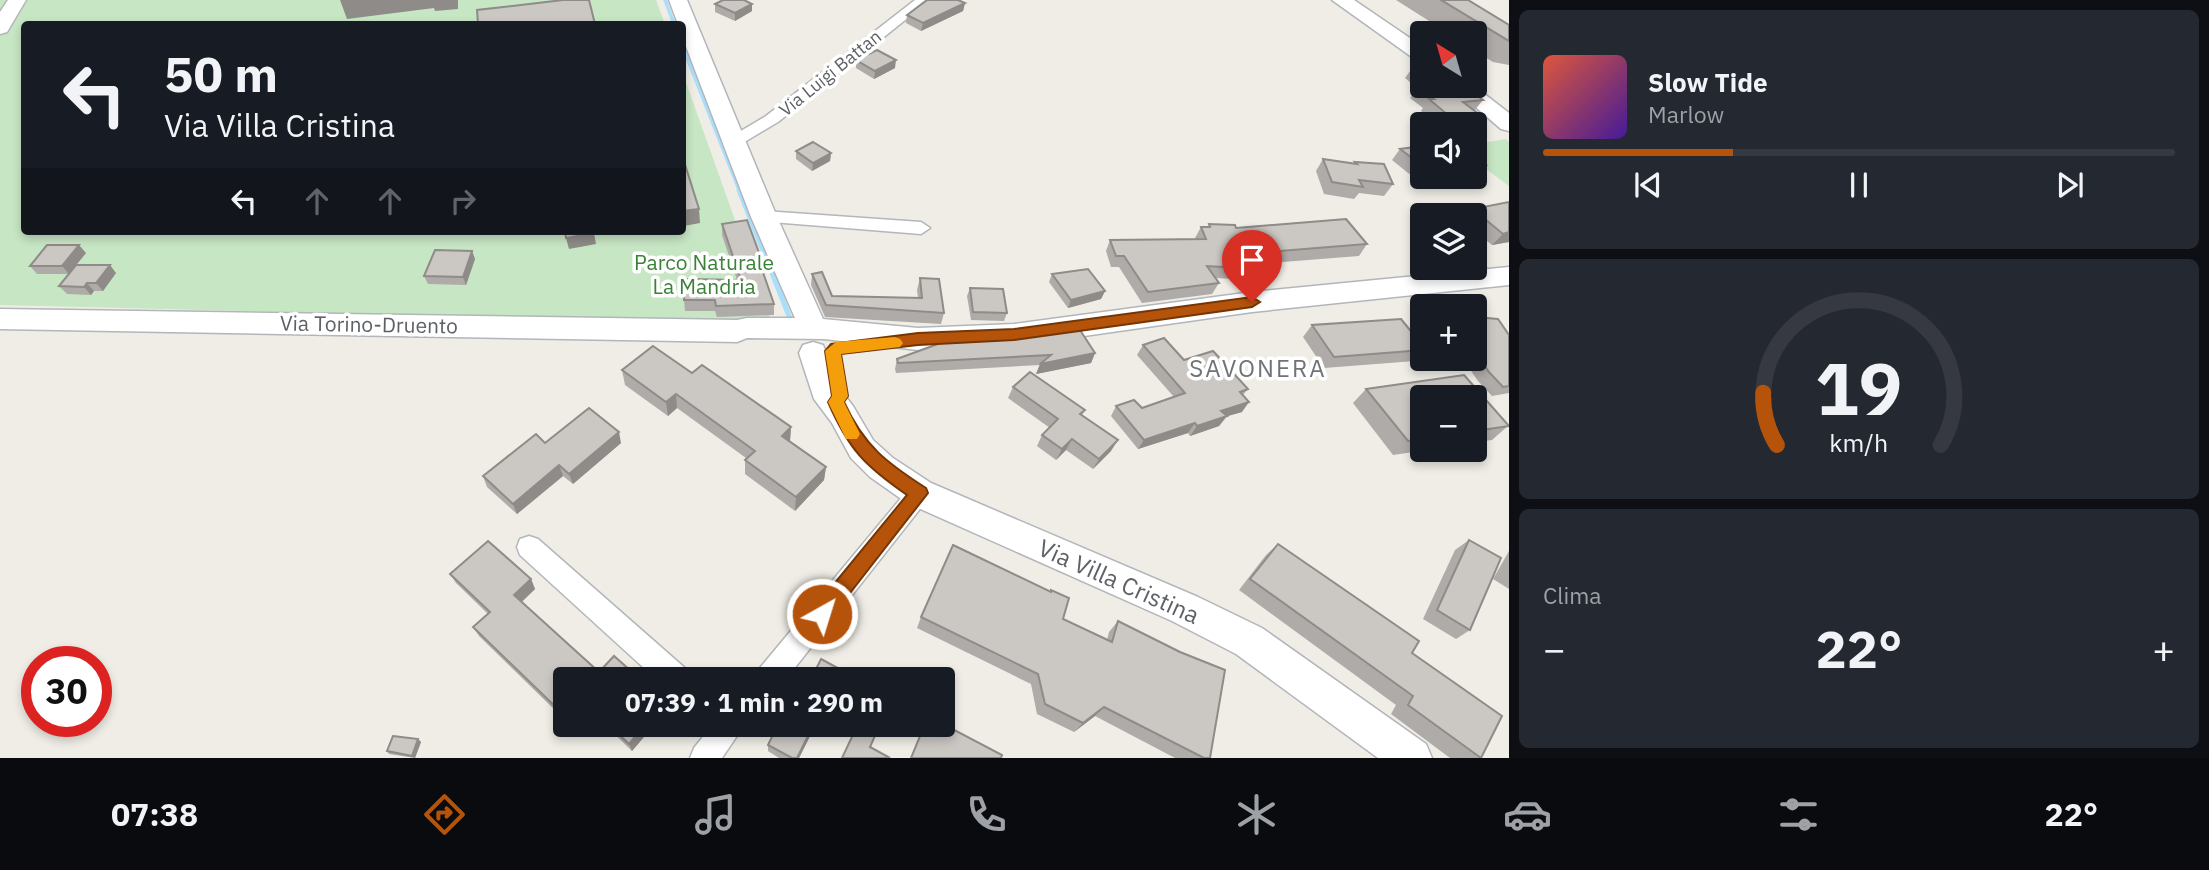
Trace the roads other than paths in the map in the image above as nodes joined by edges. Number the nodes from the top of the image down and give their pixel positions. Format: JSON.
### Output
{"nodes":[{"id":1,"x":17,"y":0,"type":"edge"},
{"id":2,"x":678,"y":0,"type":"edge"},
{"id":3,"x":923,"y":0,"type":"edge"},
{"id":4,"x":1340,"y":0,"type":"edge"},
{"id":5,"x":0,"y":28,"type":"edge"},
{"id":6,"x":1410,"y":47,"type":"edge"},
{"id":7,"x":1476,"y":98,"type":"edge"},
{"id":8,"x":1509,"y":124,"type":"edge"},
{"id":9,"x":735,"y":141,"type":"junction"},
{"id":10,"x":763,"y":214,"type":"junction"},
{"id":11,"x":921,"y":228,"type":"dead end"},
{"id":12,"x":1509,"y":276,"type":"edge"},
{"id":13,"x":0,"y":319,"type":"edge"},
{"id":14,"x":822,"y":344,"type":"junction"},
{"id":15,"x":919,"y":493,"type":"junction"},
{"id":16,"x":529,"y":547,"type":"dead end"},
{"id":17,"x":663,"y":667,"type":"edge"},
{"id":18,"x":779,"y":667,"type":"edge"},
{"id":19,"x":720,"y":737,"type":"edge"},
{"id":20,"x":704,"y":758,"type":"edge"},
{"id":21,"x":1412,"y":758,"type":"edge"}],
"edges":[{"from":1,"to":5,"type":"street"},
{"from":2,"to":9,"type":"street","name":"Via Villa Cristina"},
{"from":3,"to":9,"type":"street","name":"Via Luigi Battan"},
{"from":4,"to":6,"type":"street"},
{"from":7,"to":8,"type":"street"},
{"from":9,"to":10,"type":"street","name":"Via Villa Cristina"},
{"from":10,"to":11,"type":"street"},
{"from":10,"to":14,"type":"street","name":"Via Villa Cristina"},
{"from":12,"to":14,"type":"street","name":"Via Torino-Druento"},
{"from":13,"to":14,"type":"street","name":"Via Torino-Druento"},
{"from":14,"to":15,"type":"street","name":"Via Villa Cristina"},
{"from":15,"to":18,"type":"street"},
{"from":15,"to":21,"type":"street","name":"Via Villa Cristina"},
{"from":16,"to":17,"type":"street"},
{"from":19,"to":20,"type":"street"}]}
